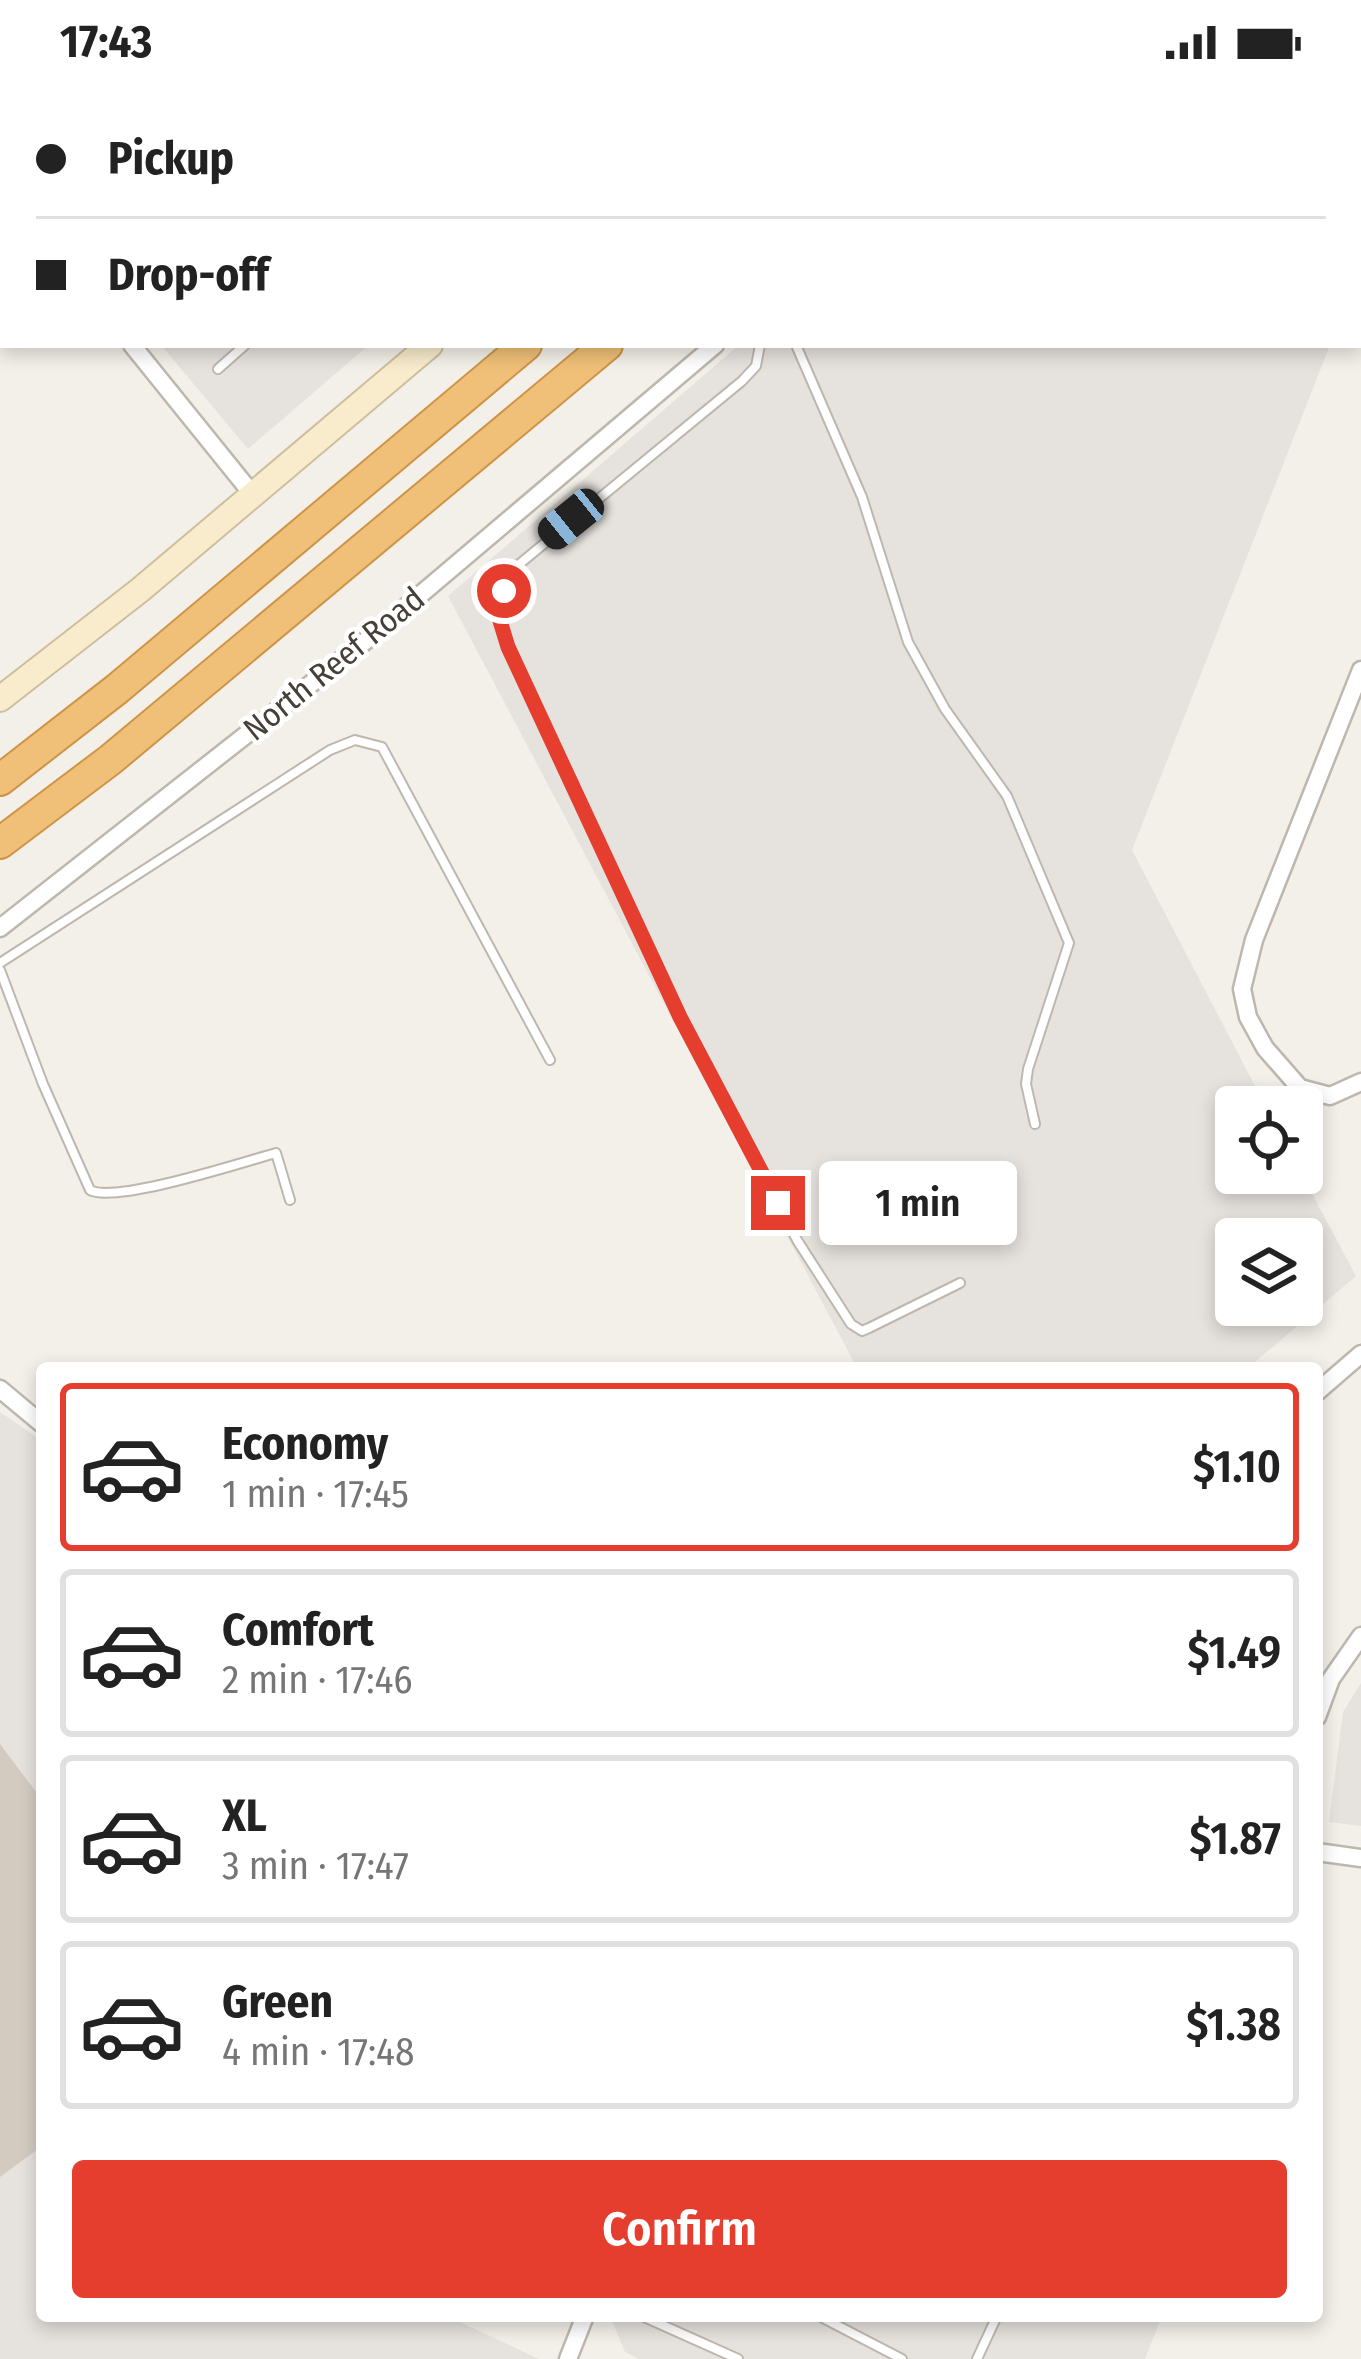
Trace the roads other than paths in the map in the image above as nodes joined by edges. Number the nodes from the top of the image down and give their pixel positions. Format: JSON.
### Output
{"nodes":[{"id":1,"x":134,"y":348,"type":"edge"},
{"id":2,"x":242,"y":348,"type":"edge"},
{"id":3,"x":426,"y":348,"type":"edge"},
{"id":4,"x":522,"y":348,"type":"edge"},
{"id":5,"x":603,"y":348,"type":"edge"},
{"id":6,"x":711,"y":348,"type":"edge"},
{"id":7,"x":759,"y":348,"type":"edge"},
{"id":8,"x":797,"y":348,"type":"edge"},
{"id":9,"x":218,"y":369,"type":"dead end"},
{"id":10,"x":253,"y":495,"type":"junction"},
{"id":11,"x":1361,"y":670,"type":"edge"},
{"id":12,"x":0,"y":699,"type":"edge"},
{"id":13,"x":0,"y":780,"type":"edge"},
{"id":14,"x":0,"y":843,"type":"edge"},
{"id":15,"x":0,"y":928,"type":"edge"},
{"id":16,"x":0,"y":966,"type":"edge"},
{"id":17,"x":550,"y":1060,"type":"dead end"},
{"id":18,"x":1361,"y":1082,"type":"edge"},
{"id":19,"x":1035,"y":1124,"type":"dead end"},
{"id":20,"x":290,"y":1200,"type":"dead end"},
{"id":21,"x":960,"y":1283,"type":"dead end"},
{"id":22,"x":1361,"y":1354,"type":"edge"},
{"id":23,"x":1323,"y":1387,"type":"edge"},
{"id":24,"x":0,"y":1389,"type":"edge"},
{"id":25,"x":20,"y":1403,"type":"junction"},
{"id":26,"x":36,"y":1410,"type":"edge"},
{"id":27,"x":36,"y":1418,"type":"edge"},
{"id":28,"x":1361,"y":1636,"type":"edge"},
{"id":29,"x":1323,"y":1701,"type":"edge"},
{"id":30,"x":1323,"y":1853,"type":"edge"},
{"id":31,"x":1361,"y":1858,"type":"edge"},
{"id":32,"x":583,"y":2322,"type":"edge"},
{"id":33,"x":656,"y":2322,"type":"edge"},
{"id":34,"x":831,"y":2322,"type":"edge"},
{"id":35,"x":994,"y":2322,"type":"edge"},
{"id":36,"x":568,"y":2359,"type":"edge"},
{"id":37,"x":739,"y":2359,"type":"edge"},
{"id":38,"x":902,"y":2359,"type":"edge"},
{"id":39,"x":976,"y":2359,"type":"edge"}],
"edges":[{"from":1,"to":10,"type":"street"},
{"from":2,"to":9,"type":"lane"},
{"from":3,"to":10,"type":"main road"},
{"from":4,"to":13,"type":"highway"},
{"from":5,"to":14,"type":"highway"},
{"from":6,"to":15,"type":"street","name":"North Reef Road"},
{"from":7,"to":21,"type":"lane"},
{"from":8,"to":19,"type":"lane"},
{"from":10,"to":12,"type":"main road"},
{"from":11,"to":18,"type":"street"},
{"from":16,"to":17,"type":"lane"},
{"from":16,"to":20,"type":"lane"},
{"from":22,"to":23,"type":"street"},
{"from":24,"to":25,"type":"street"},
{"from":25,"to":26,"type":"street"},
{"from":25,"to":27,"type":"street"},
{"from":28,"to":29,"type":"street"},
{"from":30,"to":31,"type":"street"},
{"from":32,"to":36,"type":"street"},
{"from":33,"to":37,"type":"lane"},
{"from":34,"to":38,"type":"lane"},
{"from":35,"to":39,"type":"lane"}]}
